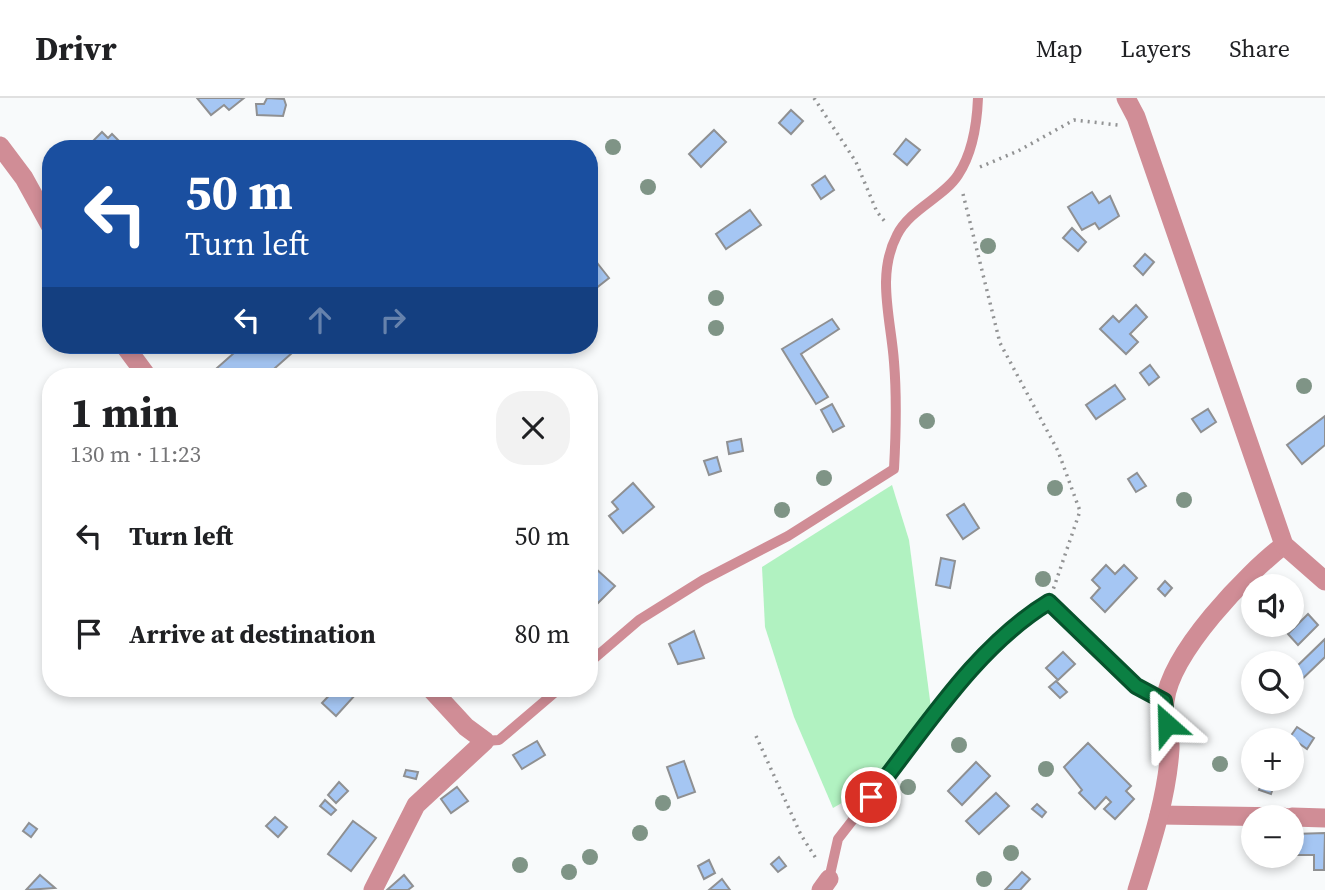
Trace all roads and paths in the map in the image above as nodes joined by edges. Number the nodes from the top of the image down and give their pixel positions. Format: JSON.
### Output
{"nodes":[{"id":1,"x":814,"y":98,"type":"edge"},
{"id":2,"x":978,"y":98,"type":"edge"},
{"id":3,"x":1126,"y":98,"type":"edge"},
{"id":4,"x":1136,"y":117,"type":"junction"},
{"id":5,"x":0,"y":146,"type":"edge"},
{"id":6,"x":958,"y":176,"type":"junction"},
{"id":7,"x":42,"y":211,"type":"edge"},
{"id":8,"x":897,"y":235,"type":"junction"},
{"id":9,"x":1284,"y":545,"type":"junction"},
{"id":10,"x":1325,"y":581,"type":"edge"},
{"id":11,"x":1049,"y":602,"type":"junction"},
{"id":12,"x":598,"y":655,"type":"edge"},
{"id":13,"x":438,"y":697,"type":"edge"},
{"id":14,"x":549,"y":697,"type":"edge"},
{"id":15,"x":1164,"y":701,"type":"junction"},
{"id":16,"x":756,"y":736,"type":"dead end"},
{"id":17,"x":485,"y":741,"type":"junction"},
{"id":18,"x":1159,"y":815,"type":"junction"},
{"id":19,"x":1241,"y":816,"type":"edge"},
{"id":20,"x":1304,"y":817,"type":"edge"},
{"id":21,"x":1325,"y":818,"type":"edge"},
{"id":22,"x":825,"y":885,"type":"edge"},
{"id":23,"x":373,"y":890,"type":"edge"},
{"id":24,"x":1137,"y":890,"type":"edge"}],
"edges":[{"from":1,"to":8,"type":"path"},
{"from":2,"to":6,"type":"lane"},
{"from":3,"to":4,"type":"street"},
{"from":4,"to":6,"type":"path"},
{"from":4,"to":9,"type":"street"},
{"from":5,"to":7,"type":"street"},
{"from":6,"to":8,"type":"lane"},
{"from":6,"to":11,"type":"path"},
{"from":8,"to":12,"type":"lane"},
{"from":9,"to":10,"type":"street"},
{"from":9,"to":15,"type":"street"},
{"from":11,"to":15,"type":"lane"},
{"from":11,"to":22,"type":"lane"},
{"from":13,"to":17,"type":"street"},
{"from":14,"to":17,"type":"lane"},
{"from":15,"to":18,"type":"street"},
{"from":16,"to":22,"type":"path"},
{"from":17,"to":23,"type":"street"},
{"from":18,"to":19,"type":"street"},
{"from":18,"to":24,"type":"street"},
{"from":20,"to":21,"type":"street"}]}
